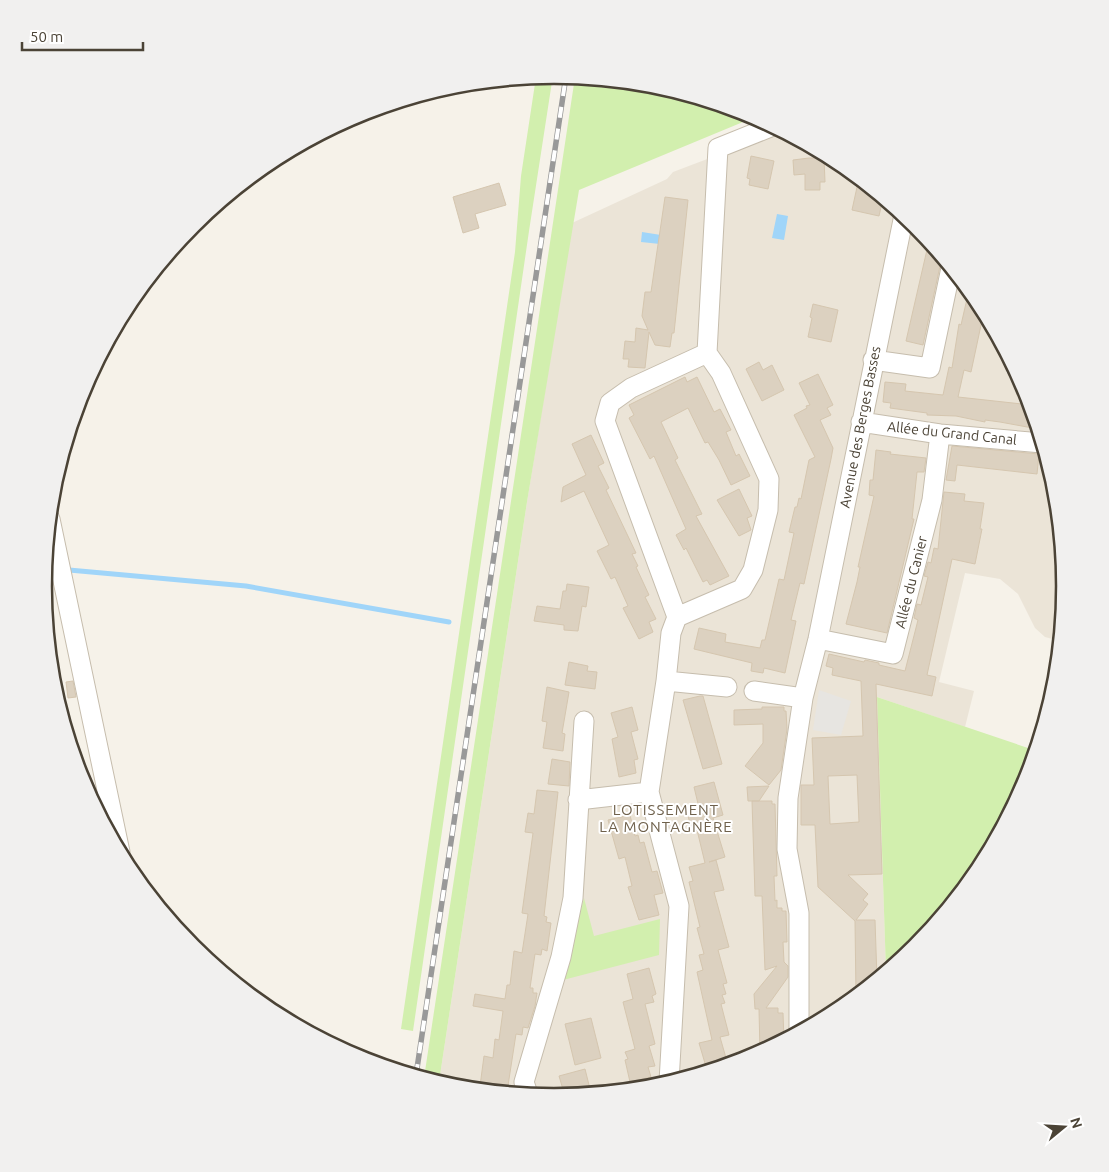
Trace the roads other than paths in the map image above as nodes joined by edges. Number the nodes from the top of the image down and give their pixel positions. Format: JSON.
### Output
{"nodes":[{"id":1,"x":764,"y":130,"type":"edge"},
{"id":2,"x":902,"y":225,"type":"edge"},
{"id":3,"x":949,"y":276,"type":"edge"},
{"id":4,"x":708,"y":353,"type":"junction"},
{"id":5,"x":873,"y":360,"type":"junction"},
{"id":6,"x":861,"y":422,"type":"junction"},
{"id":7,"x":940,"y":434,"type":"junction"},
{"id":8,"x":1035,"y":442,"type":"edge"},
{"id":9,"x":55,"y":542,"type":"edge"},
{"id":10,"x":677,"y":617,"type":"junction"},
{"id":11,"x":818,"y":639,"type":"junction"},
{"id":12,"x":666,"y":681,"type":"junction"},
{"id":13,"x":726,"y":687,"type":"dead end"},
{"id":14,"x":754,"y":691,"type":"dead end"},
{"id":15,"x":803,"y":698,"type":"junction"},
{"id":16,"x":584,"y":721,"type":"dead end"},
{"id":17,"x":649,"y":792,"type":"junction"},
{"id":18,"x":578,"y":800,"type":"junction"},
{"id":19,"x":115,"y":828,"type":"edge"},
{"id":20,"x":799,"y":1025,"type":"edge"},
{"id":21,"x":669,"y":1074,"type":"edge"},
{"id":22,"x":526,"y":1087,"type":"edge"}],
"edges":[{"from":1,"to":4,"type":"street"},
{"from":2,"to":5,"type":"street","name":"Avenue des Berges Basses"},
{"from":3,"to":5,"type":"street"},
{"from":4,"to":10,"type":"street"},
{"from":4,"to":10,"type":"street"},
{"from":5,"to":6,"type":"street","name":"Avenue des Berges Basses"},
{"from":6,"to":7,"type":"street","name":"Allée du Grand Canal"},
{"from":6,"to":11,"type":"street","name":"Avenue des Berges Basses"},
{"from":7,"to":8,"type":"street","name":"Allée du Grand Canal"},
{"from":7,"to":11,"type":"street","name":"Allée du Canier"},
{"from":9,"to":19,"type":"street"},
{"from":10,"to":12,"type":"street"},
{"from":11,"to":15,"type":"street","name":"Avenue des Berges Basses"},
{"from":12,"to":13,"type":"street"},
{"from":12,"to":17,"type":"street"},
{"from":14,"to":15,"type":"street"},
{"from":15,"to":20,"type":"street","name":"Avenue des Berges Basses"},
{"from":16,"to":18,"type":"street"},
{"from":17,"to":18,"type":"street"},
{"from":17,"to":21,"type":"street"},
{"from":18,"to":22,"type":"street"}]}
